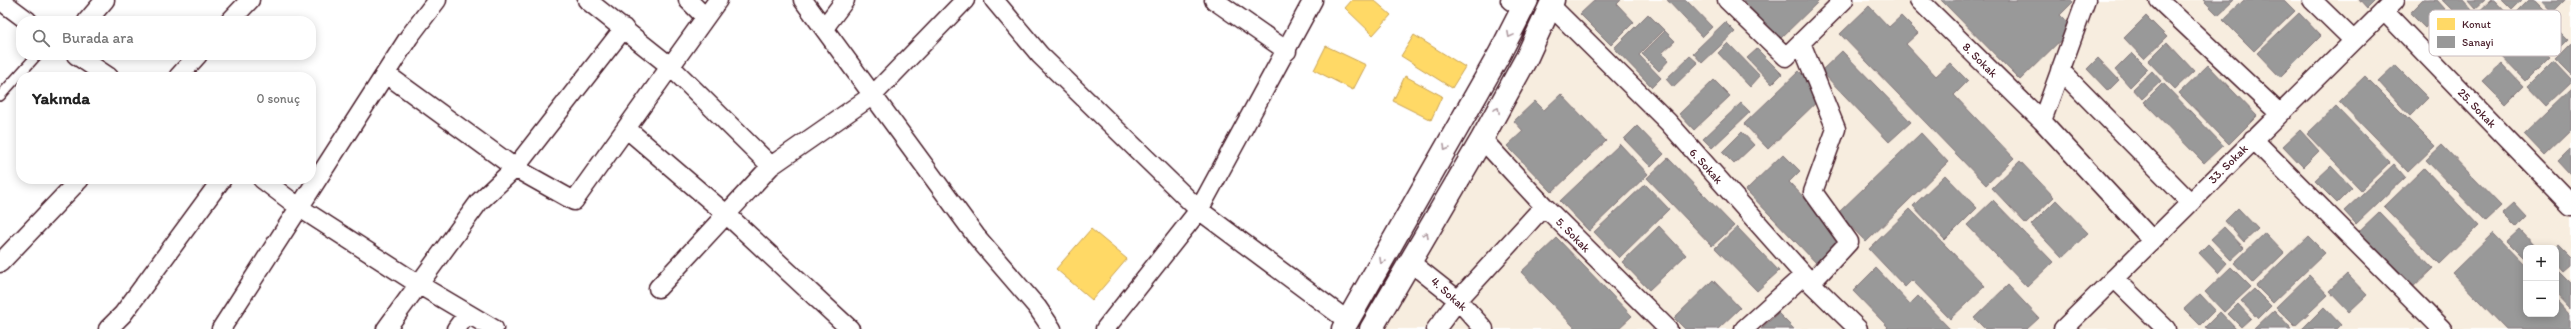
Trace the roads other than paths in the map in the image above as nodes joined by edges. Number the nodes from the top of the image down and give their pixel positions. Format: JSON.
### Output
{"nodes":[{"id":1,"x":0,"y":0,"type":"edge"},
{"id":2,"x":105,"y":0,"type":"edge"},
{"id":3,"x":250,"y":0,"type":"edge"},
{"id":4,"x":436,"y":0,"type":"edge"},
{"id":5,"x":587,"y":0,"type":"edge"},
{"id":6,"x":688,"y":0,"type":"edge"},
{"id":7,"x":718,"y":0,"type":"edge"},
{"id":8,"x":803,"y":0,"type":"edge"},
{"id":9,"x":845,"y":0,"type":"edge"},
{"id":10,"x":965,"y":0,"type":"edge"},
{"id":11,"x":994,"y":0,"type":"edge"},
{"id":12,"x":1214,"y":0,"type":"edge"},
{"id":13,"x":1313,"y":0,"type":"edge"},
{"id":14,"x":1727,"y":0,"type":"edge"},
{"id":15,"x":1844,"y":0,"type":"edge"},
{"id":16,"x":1919,"y":0,"type":"edge"},
{"id":17,"x":2086,"y":0,"type":"edge"},
{"id":18,"x":2159,"y":0,"type":"edge"},
{"id":19,"x":2312,"y":0,"type":"edge"},
{"id":20,"x":1520,"y":3,"type":"edge"},
{"id":21,"x":1552,"y":3,"type":"edge"},
{"id":22,"x":2389,"y":6,"type":"edge"},
{"id":23,"x":21,"y":16,"type":"edge"},
{"id":24,"x":91,"y":16,"type":"edge"},
{"id":25,"x":235,"y":16,"type":"edge"},
{"id":26,"x":705,"y":17,"type":"junction"},
{"id":27,"x":624,"y":28,"type":"junction"},
{"id":28,"x":824,"y":28,"type":"junction"},
{"id":29,"x":2353,"y":40,"type":"junction"},
{"id":30,"x":1801,"y":43,"type":"junction"},
{"id":31,"x":2429,"y":50,"type":"edge"},
{"id":32,"x":1287,"y":51,"type":"junction"},
{"id":33,"x":2435,"y":56,"type":"edge"},
{"id":34,"x":32,"y":60,"type":"edge"},
{"id":35,"x":84,"y":60,"type":"edge"},
{"id":36,"x":193,"y":60,"type":"edge"},
{"id":37,"x":672,"y":67,"type":"junction"},
{"id":38,"x":2060,"y":70,"type":"junction"},
{"id":39,"x":21,"y":72,"type":"edge"},
{"id":40,"x":102,"y":72,"type":"edge"},
{"id":41,"x":183,"y":72,"type":"edge"},
{"id":42,"x":386,"y":74,"type":"junction"},
{"id":43,"x":16,"y":78,"type":"edge"},
{"id":44,"x":874,"y":95,"type":"junction"},
{"id":45,"x":0,"y":96,"type":"edge"},
{"id":46,"x":2279,"y":113,"type":"junction"},
{"id":47,"x":2042,"y":121,"type":"junction"},
{"id":48,"x":627,"y":129,"type":"junction"},
{"id":49,"x":1482,"y":139,"type":"junction"},
{"id":50,"x":2253,"y":139,"type":"junction"},
{"id":51,"x":771,"y":166,"type":"junction"},
{"id":52,"x":515,"y":168,"type":"junction"},
{"id":53,"x":316,"y":183,"type":"edge"},
{"id":54,"x":75,"y":184,"type":"edge"},
{"id":55,"x":218,"y":184,"type":"edge"},
{"id":56,"x":269,"y":184,"type":"edge"},
{"id":57,"x":315,"y":184,"type":"edge"},
{"id":58,"x":2190,"y":202,"type":"junction"},
{"id":59,"x":2571,"y":205,"type":"edge"},
{"id":60,"x":1544,"y":206,"type":"junction"},
{"id":61,"x":300,"y":208,"type":"junction"},
{"id":62,"x":1198,"y":210,"type":"junction"},
{"id":63,"x":726,"y":214,"type":"junction"},
{"id":64,"x":2152,"y":240,"type":"junction"},
{"id":65,"x":1410,"y":262,"type":"junction"},
{"id":66,"x":0,"y":263,"type":"edge"},
{"id":67,"x":2114,"y":278,"type":"junction"},
{"id":68,"x":1807,"y":279,"type":"junction"},
{"id":69,"x":418,"y":284,"type":"junction"},
{"id":70,"x":658,"y":288,"type":"dead end"},
{"id":71,"x":1458,"y":300,"type":"junction"},
{"id":72,"x":467,"y":314,"type":"junction"},
{"id":73,"x":1346,"y":325,"type":"edge"},
{"id":74,"x":108,"y":329,"type":"edge"},
{"id":75,"x":221,"y":329,"type":"edge"},
{"id":76,"x":386,"y":329,"type":"edge"},
{"id":77,"x":456,"y":329,"type":"edge"},
{"id":78,"x":494,"y":329,"type":"edge"},
{"id":79,"x":850,"y":329,"type":"edge"},
{"id":80,"x":1052,"y":329,"type":"edge"},
{"id":81,"x":1105,"y":329,"type":"edge"},
{"id":82,"x":1371,"y":329,"type":"edge"},
{"id":83,"x":1436,"y":329,"type":"edge"},
{"id":84,"x":1484,"y":329,"type":"edge"},
{"id":85,"x":1668,"y":329,"type":"edge"},
{"id":86,"x":1744,"y":329,"type":"edge"},
{"id":87,"x":1858,"y":329,"type":"edge"},
{"id":88,"x":2063,"y":329,"type":"edge"},
{"id":89,"x":2166,"y":329,"type":"edge"},
{"id":90,"x":2442,"y":329,"type":"edge"}],
"edges":[{"from":1,"to":23,"type":"street"},
{"from":2,"to":24,"type":"street"},
{"from":3,"to":25,"type":"street"},
{"from":4,"to":42,"type":"street"},
{"from":5,"to":27,"type":"street"},
{"from":6,"to":26,"type":"street"},
{"from":7,"to":26,"type":"street"},
{"from":8,"to":28,"type":"street"},
{"from":9,"to":28,"type":"street"},
{"from":10,"to":44,"type":"street"},
{"from":11,"to":62,"type":"street"},
{"from":12,"to":32,"type":"street"},
{"from":13,"to":32,"type":"street"},
{"from":14,"to":30,"type":"street"},
{"from":15,"to":30,"type":"street"},
{"from":16,"to":47,"type":"street","name":"8. Sokak"},
{"from":17,"to":38,"type":"street"},
{"from":18,"to":46,"type":"street"},
{"from":19,"to":29,"type":"street"},
{"from":20,"to":73,"type":"street","one_way":true},
{"from":49,"to":21,"type":"street","one_way":true},
{"from":21,"to":68,"type":"street","name":"6. Sokak"},
{"from":22,"to":29,"type":"street","name":"33. Sokak"},
{"from":22,"to":31,"type":"street","name":"25. Sokak"},
{"from":26,"to":37,"type":"street"},
{"from":27,"to":37,"type":"street"},
{"from":27,"to":52,"type":"street"},
{"from":28,"to":44,"type":"street"},
{"from":29,"to":46,"type":"street","name":"33. Sokak"},
{"from":30,"to":68,"type":"street"},
{"from":32,"to":62,"type":"street"},
{"from":33,"to":59,"type":"street","name":"25. Sokak"},
{"from":34,"to":39,"type":"lane"},
{"from":35,"to":40,"type":"street"},
{"from":36,"to":41,"type":"street"},
{"from":37,"to":48,"type":"street"},
{"from":37,"to":51,"type":"street"},
{"from":38,"to":47,"type":"street"},
{"from":38,"to":58,"type":"street"},
{"from":42,"to":52,"type":"street"},
{"from":42,"to":53,"type":"street"},
{"from":43,"to":45,"type":"lane"},
{"from":44,"to":51,"type":"street"},
{"from":44,"to":80,"type":"street"},
{"from":46,"to":50,"type":"street","name":"33. Sokak"},
{"from":47,"to":64,"type":"street","name":"8. Sokak"},
{"from":48,"to":52,"type":"street"},
{"from":48,"to":63,"type":"street"},
{"from":49,"to":60,"type":"street","name":"5. Sokak"},
{"from":65,"to":49,"type":"street","one_way":true},
{"from":50,"to":58,"type":"street","name":"33. Sokak"},
{"from":50,"to":90,"type":"street"},
{"from":51,"to":63,"type":"street"},
{"from":52,"to":69,"type":"street"},
{"from":54,"to":66,"type":"street"},
{"from":55,"to":74,"type":"street"},
{"from":56,"to":61,"type":"street"},
{"from":57,"to":61,"type":"street"},
{"from":58,"to":64,"type":"street","name":"33. Sokak"},
{"from":60,"to":71,"type":"street"},
{"from":60,"to":85,"type":"street","name":"5. Sokak"},
{"from":61,"to":69,"type":"street"},
{"from":61,"to":75,"type":"street"},
{"from":62,"to":73,"type":"street"},
{"from":62,"to":81,"type":"street"},
{"from":63,"to":70,"type":"street"},
{"from":63,"to":79,"type":"street"},
{"from":64,"to":67,"type":"street","name":"33. Sokak"},
{"from":65,"to":71,"type":"street","name":"4. Sokak"},
{"from":65,"to":82,"type":"street"},
{"from":67,"to":88,"type":"street","name":"33. Sokak"},
{"from":67,"to":89,"type":"street"},
{"from":68,"to":86,"type":"street"},
{"from":68,"to":87,"type":"street","name":"6. Sokak"},
{"from":69,"to":72,"type":"street"},
{"from":69,"to":76,"type":"street"},
{"from":71,"to":83,"type":"street"},
{"from":71,"to":84,"type":"street","name":"4. Sokak"},
{"from":72,"to":77,"type":"street"},
{"from":72,"to":78,"type":"street"}]}
